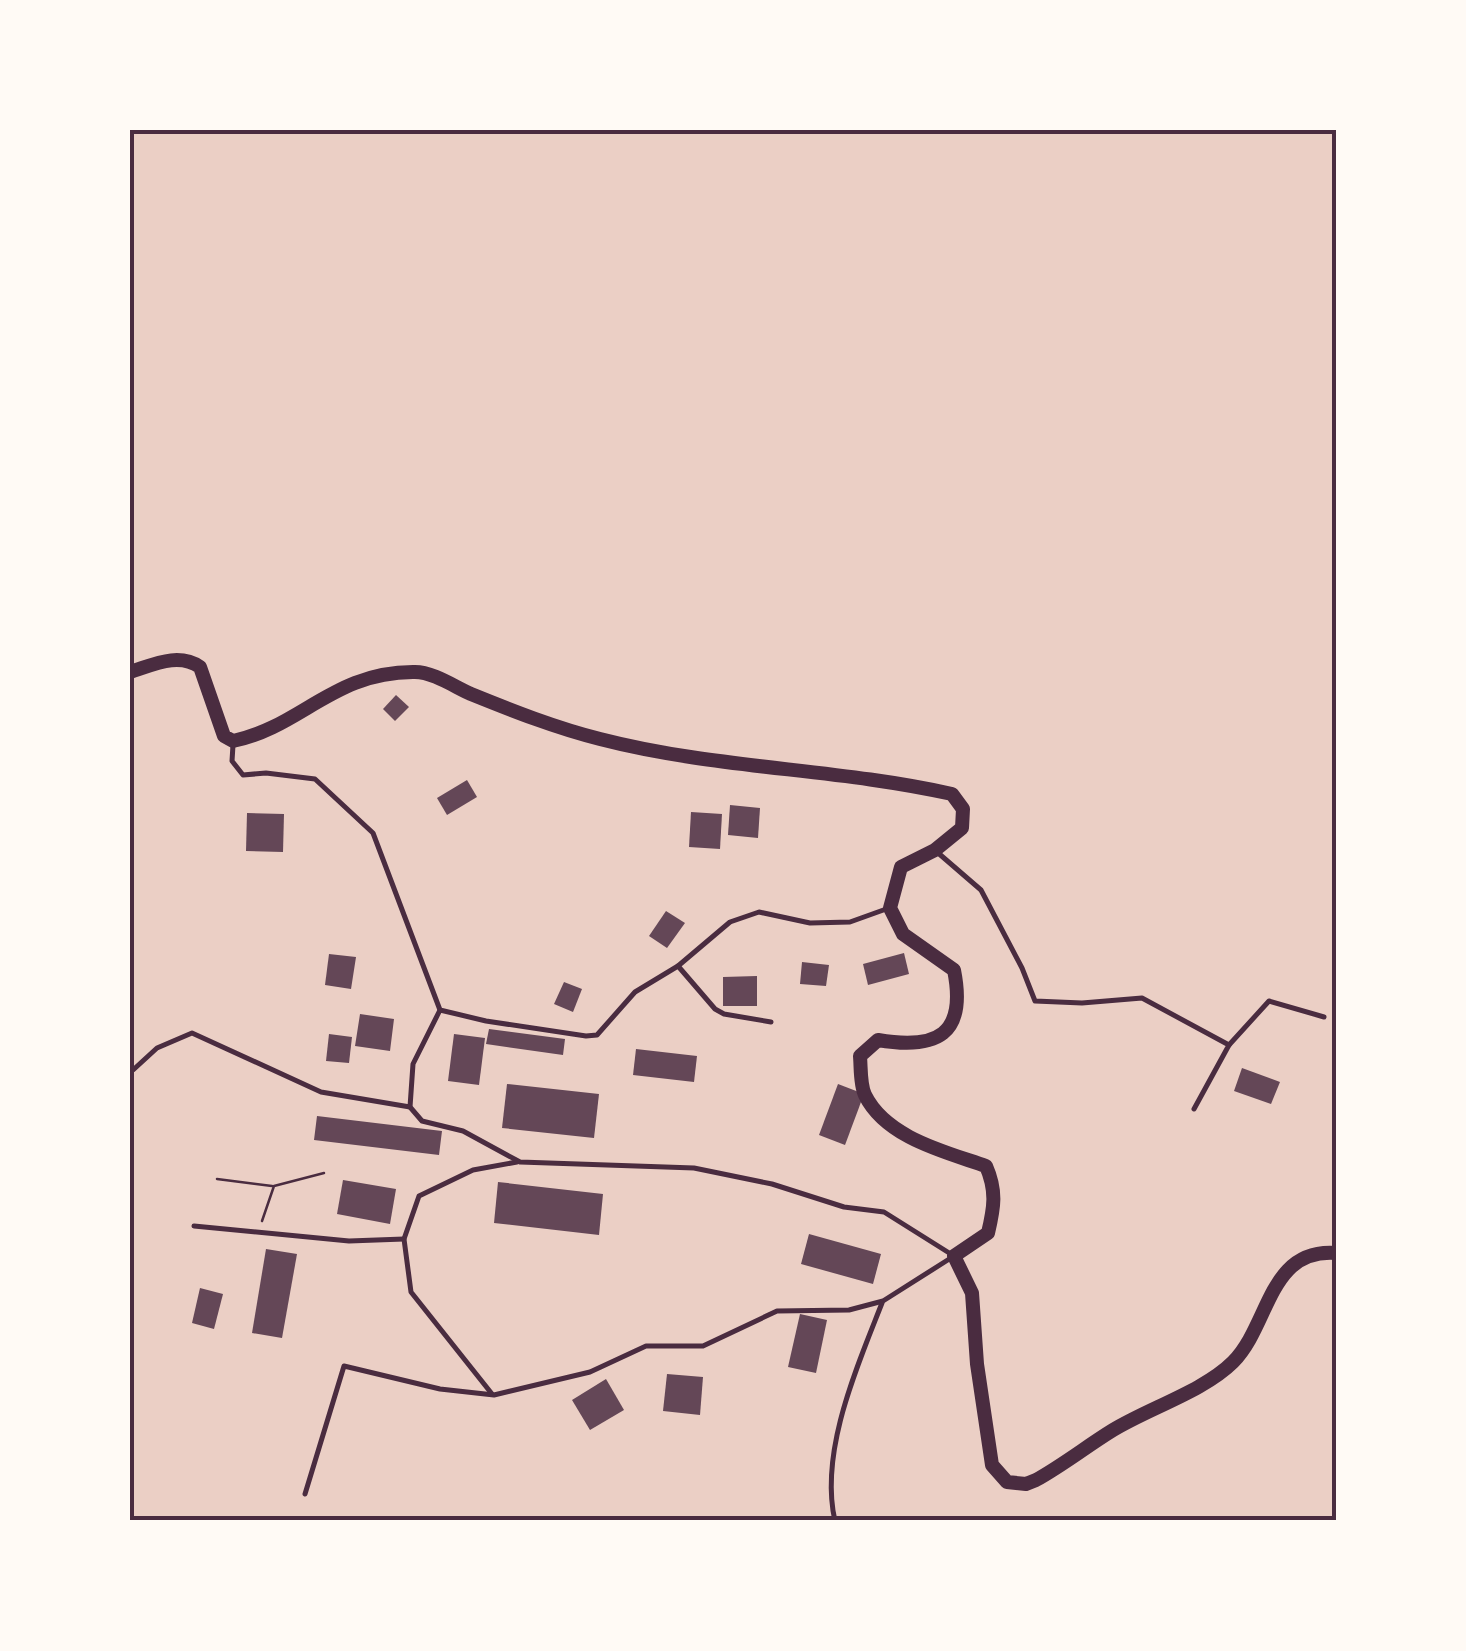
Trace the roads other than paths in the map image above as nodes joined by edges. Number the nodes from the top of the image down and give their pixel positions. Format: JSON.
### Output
{"nodes":[{"id":1,"x":130,"y":672,"type":"edge"},
{"id":2,"x":234,"y":741,"type":"junction"},
{"id":3,"x":934,"y":850,"type":"junction"},
{"id":4,"x":890,"y":908,"type":"junction"},
{"id":5,"x":678,"y":966,"type":"junction"},
{"id":6,"x":440,"y":1010,"type":"junction"},
{"id":7,"x":1324,"y":1016,"type":"dead end"},
{"id":8,"x":771,"y":1022,"type":"dead end"},
{"id":9,"x":1229,"y":1046,"type":"junction"},
{"id":10,"x":132,"y":1070,"type":"dead end"},
{"id":11,"x":410,"y":1107,"type":"junction"},
{"id":12,"x":1194,"y":1109,"type":"dead end"},
{"id":13,"x":520,"y":1162,"type":"junction"},
{"id":14,"x":194,"y":1226,"type":"dead end"},
{"id":15,"x":404,"y":1239,"type":"junction"},
{"id":16,"x":1336,"y":1253,"type":"edge"},
{"id":17,"x":954,"y":1256,"type":"junction"},
{"id":18,"x":883,"y":1301,"type":"junction"},
{"id":19,"x":494,"y":1395,"type":"junction"},
{"id":20,"x":305,"y":1494,"type":"dead end"},
{"id":21,"x":834,"y":1521,"type":"edge"}],
"edges":[{"from":1,"to":2,"type":"street"},
{"from":2,"to":3,"type":"street"},
{"from":2,"to":6,"type":"lane"},
{"from":3,"to":4,"type":"street"},
{"from":3,"to":9,"type":"lane"},
{"from":4,"to":5,"type":"lane"},
{"from":4,"to":17,"type":"street"},
{"from":5,"to":6,"type":"lane"},
{"from":5,"to":8,"type":"lane"},
{"from":6,"to":11,"type":"lane"},
{"from":7,"to":9,"type":"lane"},
{"from":9,"to":12,"type":"lane"},
{"from":10,"to":11,"type":"lane"},
{"from":11,"to":13,"type":"lane"},
{"from":13,"to":15,"type":"lane"},
{"from":13,"to":17,"type":"lane"},
{"from":14,"to":15,"type":"lane"},
{"from":15,"to":19,"type":"lane"},
{"from":16,"to":17,"type":"street"},
{"from":17,"to":18,"type":"lane"},
{"from":18,"to":19,"type":"lane"},
{"from":18,"to":21,"type":"lane"},
{"from":19,"to":20,"type":"lane"}]}
